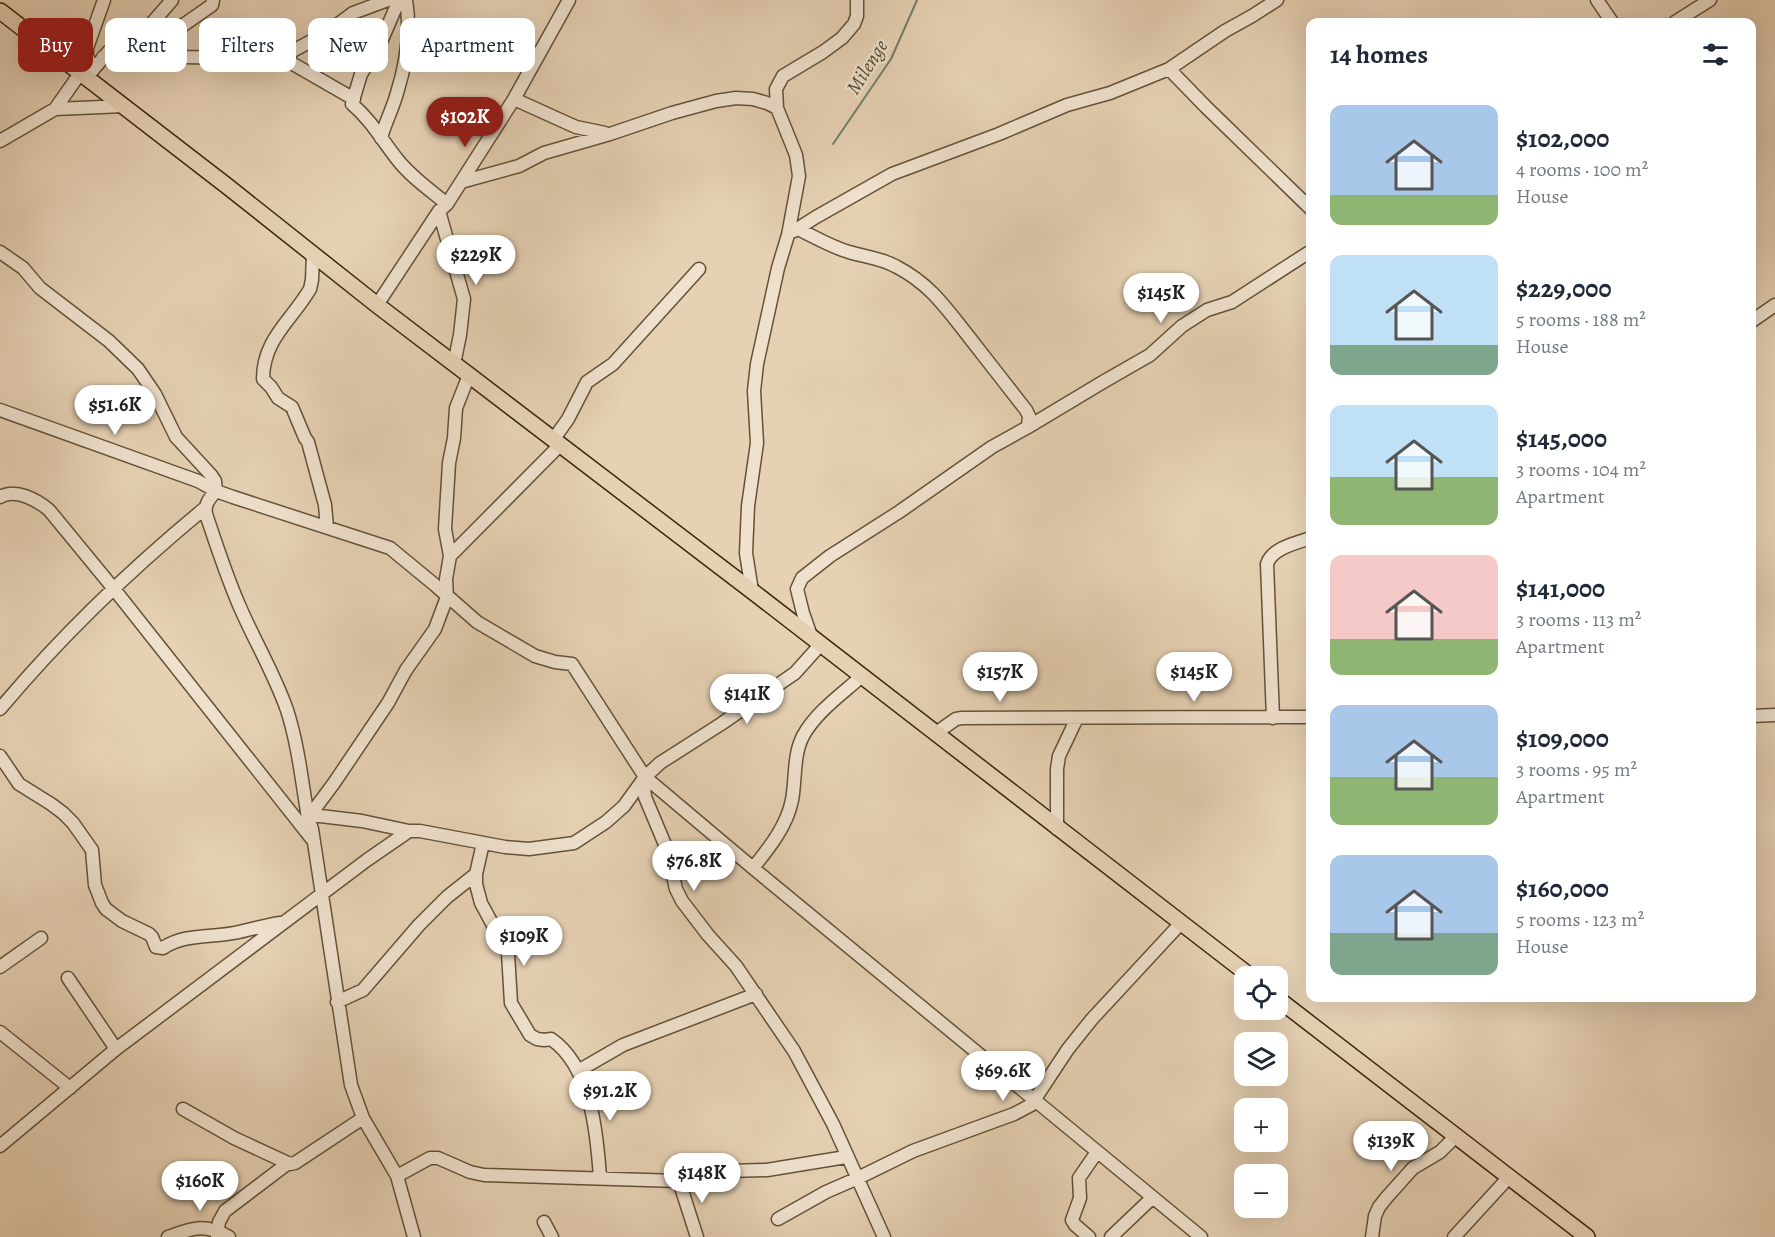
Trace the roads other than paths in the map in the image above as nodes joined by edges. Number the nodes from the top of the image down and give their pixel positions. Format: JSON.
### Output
{"nodes":[{"id":1,"x":104,"y":0,"type":"edge"},
{"id":2,"x":172,"y":0,"type":"edge"},
{"id":3,"x":213,"y":0,"type":"edge"},
{"id":4,"x":388,"y":0,"type":"edge"},
{"id":5,"x":399,"y":0,"type":"edge"},
{"id":6,"x":406,"y":0,"type":"edge"},
{"id":7,"x":569,"y":0,"type":"edge"},
{"id":8,"x":857,"y":0,"type":"edge"},
{"id":9,"x":1277,"y":0,"type":"edge"},
{"id":10,"x":1597,"y":0,"type":"edge"},
{"id":11,"x":1710,"y":0,"type":"edge"},
{"id":12,"x":3,"y":15,"type":"edge"},
{"id":13,"x":1609,"y":18,"type":"edge"},
{"id":14,"x":1681,"y":18,"type":"edge"},
{"id":15,"x":187,"y":22,"type":"edge"},
{"id":16,"x":296,"y":49,"type":"edge"},
{"id":17,"x":103,"y":57,"type":"joint"},
{"id":18,"x":296,"y":66,"type":"edge"},
{"id":19,"x":1169,"y":69,"type":"junction"},
{"id":20,"x":87,"y":73,"type":"junction"},
{"id":21,"x":354,"y":99,"type":"junction"},
{"id":22,"x":514,"y":99,"type":"junction"},
{"id":23,"x":124,"y":106,"type":"junction"},
{"id":24,"x":777,"y":108,"type":"junction"},
{"id":25,"x":55,"y":109,"type":"junction"},
{"id":26,"x":610,"y":134,"type":"junction"},
{"id":27,"x":381,"y":138,"type":"junction"},
{"id":28,"x":0,"y":141,"type":"edge"},
{"id":29,"x":461,"y":182,"type":"junction"},
{"id":30,"x":1306,"y":204,"type":"edge"},
{"id":31,"x":443,"y":208,"type":"junction"},
{"id":32,"x":793,"y":232,"type":"junction"},
{"id":33,"x":0,"y":252,"type":"edge"},
{"id":34,"x":313,"y":254,"type":"junction"},
{"id":35,"x":1306,"y":254,"type":"edge"},
{"id":36,"x":699,"y":269,"type":"dead end"},
{"id":37,"x":377,"y":305,"type":"junction"},
{"id":38,"x":1775,"y":305,"type":"edge"},
{"id":39,"x":1756,"y":318,"type":"edge"},
{"id":40,"x":454,"y":364,"type":"junction"},
{"id":41,"x":469,"y":375,"type":"junction"},
{"id":42,"x":0,"y":410,"type":"edge"},
{"id":43,"x":1028,"y":427,"type":"junction"},
{"id":44,"x":557,"y":443,"type":"junction"},
{"id":45,"x":216,"y":491,"type":"junction"},
{"id":46,"x":0,"y":497,"type":"edge"},
{"id":47,"x":205,"y":508,"type":"junction"},
{"id":48,"x":327,"y":527,"type":"junction"},
{"id":49,"x":1306,"y":540,"type":"edge"},
{"id":50,"x":450,"y":556,"type":"junction"},
{"id":51,"x":114,"y":589,"type":"junction"},
{"id":52,"x":752,"y":591,"type":"junction"},
{"id":53,"x":447,"y":597,"type":"junction"},
{"id":54,"x":816,"y":640,"type":"junction"},
{"id":55,"x":862,"y":676,"type":"junction"},
{"id":56,"x":0,"y":709,"type":"edge"},
{"id":57,"x":1775,"y":715,"type":"edge"},
{"id":58,"x":1756,"y":716,"type":"edge"},
{"id":59,"x":1306,"y":717,"type":"edge"},
{"id":60,"x":1077,"y":718,"type":"junction"},
{"id":61,"x":1273,"y":718,"type":"junction"},
{"id":62,"x":936,"y":734,"type":"junction"},
{"id":63,"x":0,"y":756,"type":"edge"},
{"id":64,"x":645,"y":777,"type":"junction"},
{"id":65,"x":310,"y":817,"type":"junction"},
{"id":66,"x":1057,"y":829,"type":"junction"},
{"id":67,"x":410,"y":831,"type":"junction"},
{"id":68,"x":313,"y":840,"type":"junction"},
{"id":69,"x":483,"y":843,"type":"junction"},
{"id":70,"x":753,"y":868,"type":"junction"},
{"id":71,"x":476,"y":874,"type":"junction"},
{"id":72,"x":321,"y":894,"type":"junction"},
{"id":73,"x":284,"y":922,"type":"junction"},
{"id":74,"x":1181,"y":923,"type":"junction"},
{"id":75,"x":41,"y":939,"type":"dead end"},
{"id":76,"x":1237,"y":966,"type":"edge"},
{"id":77,"x":0,"y":967,"type":"edge"},
{"id":78,"x":68,"y":978,"type":"dead end"},
{"id":79,"x":756,"y":994,"type":"junction"},
{"id":80,"x":337,"y":1002,"type":"junction"},
{"id":81,"x":1288,"y":1007,"type":"edge"},
{"id":82,"x":0,"y":1032,"type":"edge"},
{"id":83,"x":116,"y":1049,"type":"junction"},
{"id":84,"x":578,"y":1071,"type":"junction"},
{"id":85,"x":70,"y":1088,"type":"junction"},
{"id":86,"x":1033,"y":1100,"type":"junction"},
{"id":87,"x":183,"y":1109,"type":"dead end"},
{"id":88,"x":363,"y":1118,"type":"junction"},
{"id":89,"x":1456,"y":1136,"type":"junction"},
{"id":90,"x":0,"y":1146,"type":"edge"},
{"id":91,"x":1097,"y":1152,"type":"junction"},
{"id":92,"x":846,"y":1157,"type":"junction"},
{"id":93,"x":288,"y":1164,"type":"junction"},
{"id":94,"x":397,"y":1176,"type":"junction"},
{"id":95,"x":1509,"y":1177,"type":"junction"},
{"id":96,"x":600,"y":1178,"type":"junction"},
{"id":97,"x":858,"y":1178,"type":"junction"},
{"id":98,"x":679,"y":1181,"type":"junction"},
{"id":99,"x":1152,"y":1198,"type":"junction"},
{"id":100,"x":778,"y":1219,"type":"dead end"},
{"id":101,"x":544,"y":1222,"type":"dead end"},
{"id":102,"x":217,"y":1234,"type":"edge"},
{"id":103,"x":168,"y":1237,"type":"edge"},
{"id":104,"x":229,"y":1237,"type":"edge"},
{"id":105,"x":414,"y":1237,"type":"edge"},
{"id":106,"x":552,"y":1237,"type":"edge"},
{"id":107,"x":697,"y":1237,"type":"edge"},
{"id":108,"x":884,"y":1237,"type":"edge"},
{"id":109,"x":1089,"y":1237,"type":"edge"},
{"id":110,"x":1111,"y":1237,"type":"edge"},
{"id":111,"x":1201,"y":1237,"type":"edge"},
{"id":112,"x":1372,"y":1237,"type":"edge"},
{"id":113,"x":1454,"y":1237,"type":"edge"},
{"id":114,"x":1587,"y":1237,"type":"edge"}],
"edges":[{"from":1,"to":20,"type":"street"},
{"from":2,"to":17,"type":"street"},
{"from":3,"to":15,"type":"street"},
{"from":4,"to":16,"type":"street"},
{"from":5,"to":21,"type":"street"},
{"from":6,"to":27,"type":"street"},
{"from":7,"to":22,"type":"street"},
{"from":8,"to":24,"type":"street"},
{"from":9,"to":19,"type":"street"},
{"from":10,"to":13,"type":"street"},
{"from":11,"to":14,"type":"street"},
{"from":12,"to":20,"type":"main road"},
{"from":17,"to":20,"type":"street"},
{"from":18,"to":21,"type":"street"},
{"from":19,"to":30,"type":"street"},
{"from":19,"to":32,"type":"street"},
{"from":20,"to":23,"type":"main road"},
{"from":20,"to":25,"type":"street"},
{"from":21,"to":27,"type":"street"},
{"from":22,"to":26,"type":"street"},
{"from":22,"to":29,"type":"street"},
{"from":23,"to":25,"type":"street"},
{"from":23,"to":34,"type":"main road"},
{"from":24,"to":26,"type":"street"},
{"from":24,"to":32,"type":"street"},
{"from":25,"to":28,"type":"street"},
{"from":26,"to":29,"type":"street"},
{"from":27,"to":31,"type":"street"},
{"from":29,"to":31,"type":"street"},
{"from":31,"to":37,"type":"street"},
{"from":31,"to":40,"type":"street"},
{"from":32,"to":43,"type":"street"},
{"from":32,"to":52,"type":"street"},
{"from":33,"to":45,"type":"street"},
{"from":34,"to":37,"type":"main road"},
{"from":34,"to":48,"type":"street"},
{"from":35,"to":43,"type":"street"},
{"from":36,"to":44,"type":"street"},
{"from":37,"to":40,"type":"main road"},
{"from":38,"to":39,"type":"street"},
{"from":40,"to":41,"type":"main road"},
{"from":41,"to":44,"type":"main road"},
{"from":41,"to":50,"type":"street"},
{"from":42,"to":45,"type":"street"},
{"from":43,"to":54,"type":"street"},
{"from":44,"to":50,"type":"street"},
{"from":44,"to":52,"type":"main road"},
{"from":45,"to":47,"type":"street"},
{"from":45,"to":48,"type":"street"},
{"from":46,"to":51,"type":"street"},
{"from":47,"to":51,"type":"street"},
{"from":47,"to":65,"type":"street"},
{"from":48,"to":53,"type":"street"},
{"from":49,"to":61,"type":"street"},
{"from":50,"to":53,"type":"street"},
{"from":51,"to":56,"type":"street"},
{"from":51,"to":68,"type":"street"},
{"from":52,"to":54,"type":"main road"},
{"from":53,"to":64,"type":"street"},
{"from":53,"to":65,"type":"street"},
{"from":54,"to":55,"type":"main road"},
{"from":54,"to":64,"type":"street"},
{"from":55,"to":62,"type":"main road"},
{"from":55,"to":70,"type":"street"},
{"from":57,"to":58,"type":"street"},
{"from":59,"to":61,"type":"street"},
{"from":60,"to":61,"type":"street"},
{"from":60,"to":62,"type":"street"},
{"from":60,"to":66,"type":"street"},
{"from":62,"to":66,"type":"main road"},
{"from":63,"to":73,"type":"street"},
{"from":64,"to":69,"type":"street"},
{"from":64,"to":70,"type":"street"},
{"from":64,"to":79,"type":"street"},
{"from":65,"to":67,"type":"street"},
{"from":65,"to":68,"type":"street"},
{"from":66,"to":74,"type":"main road"},
{"from":67,"to":69,"type":"street"},
{"from":67,"to":72,"type":"street"},
{"from":68,"to":72,"type":"street"},
{"from":69,"to":71,"type":"street"},
{"from":70,"to":86,"type":"street"},
{"from":71,"to":80,"type":"street"},
{"from":71,"to":84,"type":"street"},
{"from":72,"to":73,"type":"street"},
{"from":72,"to":80,"type":"street"},
{"from":73,"to":83,"type":"street"},
{"from":74,"to":76,"type":"main road"},
{"from":74,"to":86,"type":"street"},
{"from":75,"to":77,"type":"street"},
{"from":78,"to":83,"type":"street"},
{"from":79,"to":84,"type":"street"},
{"from":79,"to":92,"type":"street"},
{"from":80,"to":88,"type":"street"},
{"from":81,"to":89,"type":"main road"},
{"from":82,"to":85,"type":"street"},
{"from":83,"to":85,"type":"street"},
{"from":84,"to":96,"type":"street"},
{"from":85,"to":90,"type":"street"},
{"from":86,"to":91,"type":"street"},
{"from":86,"to":97,"type":"street"},
{"from":87,"to":93,"type":"street"},
{"from":88,"to":93,"type":"street"},
{"from":88,"to":94,"type":"street"},
{"from":89,"to":95,"type":"main road"},
{"from":89,"to":112,"type":"street"},
{"from":91,"to":99,"type":"street"},
{"from":91,"to":109,"type":"street"},
{"from":92,"to":97,"type":"street"},
{"from":92,"to":98,"type":"street"},
{"from":93,"to":102,"type":"street"},
{"from":94,"to":96,"type":"street"},
{"from":94,"to":105,"type":"street"},
{"from":95,"to":113,"type":"street"},
{"from":95,"to":114,"type":"main road"},
{"from":96,"to":98,"type":"street"},
{"from":97,"to":100,"type":"street"},
{"from":97,"to":108,"type":"street"},
{"from":98,"to":107,"type":"street"},
{"from":99,"to":110,"type":"street"},
{"from":99,"to":111,"type":"street"},
{"from":101,"to":106,"type":"street"},
{"from":102,"to":103,"type":"street"},
{"from":102,"to":104,"type":"street"}]}
